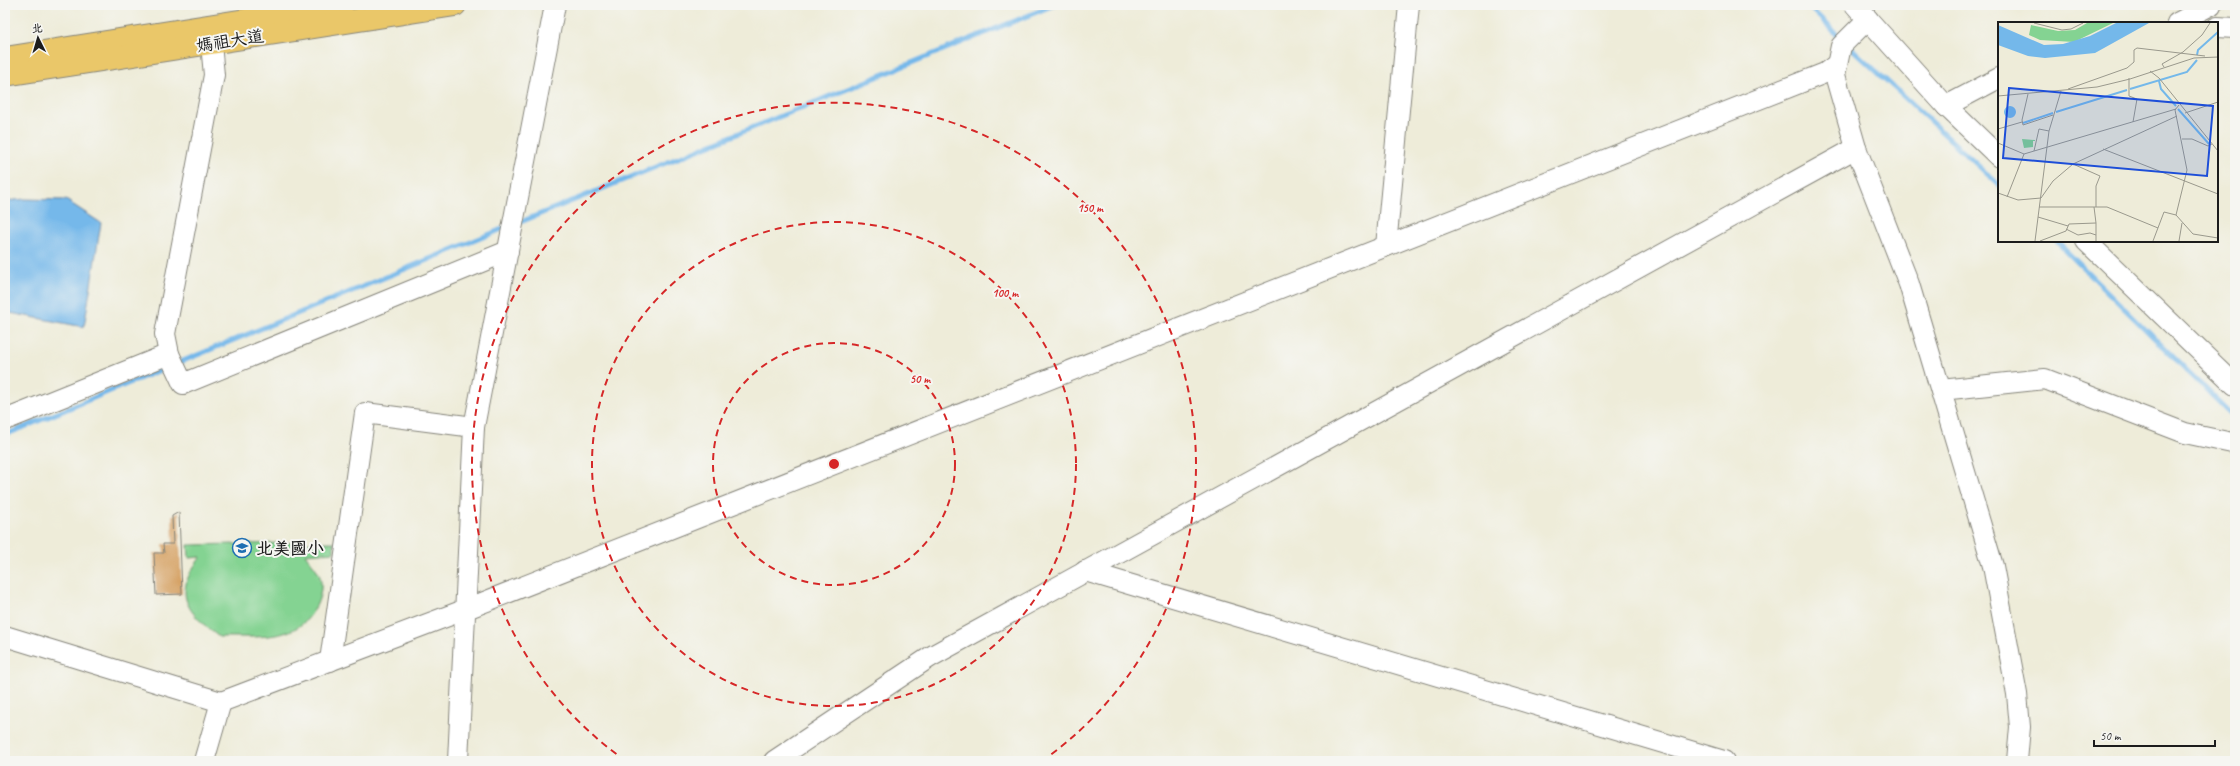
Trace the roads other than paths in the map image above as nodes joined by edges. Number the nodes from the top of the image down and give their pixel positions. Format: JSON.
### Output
{"nodes":[{"id":1,"x":342,"y":5,"type":"edge"},
{"id":2,"x":455,"y":5,"type":"edge"},
{"id":3,"x":555,"y":5,"type":"edge"},
{"id":4,"x":1409,"y":5,"type":"edge"},
{"id":5,"x":2212,"y":5,"type":"edge"},
{"id":6,"x":1861,"y":12,"type":"edge"},
{"id":7,"x":2179,"y":22,"type":"edge"},
{"id":8,"x":2218,"y":27,"type":"edge"},
{"id":9,"x":2235,"y":28,"type":"edge"},
{"id":10,"x":211,"y":44,"type":"junction"},
{"id":11,"x":5,"y":58,"type":"edge"},
{"id":12,"x":1837,"y":64,"type":"junction"},
{"id":13,"x":5,"y":75,"type":"edge"},
{"id":14,"x":1998,"y":79,"type":"edge"},
{"id":15,"x":1946,"y":106,"type":"junction"},
{"id":16,"x":1856,"y":148,"type":"junction"},
{"id":17,"x":1998,"y":156,"type":"edge"},
{"id":18,"x":2087,"y":242,"type":"edge"},
{"id":19,"x":1386,"y":246,"type":"junction"},
{"id":20,"x":508,"y":251,"type":"junction"},
{"id":21,"x":169,"y":354,"type":"junction"},
{"id":22,"x":2235,"y":385,"type":"edge"},
{"id":23,"x":1941,"y":390,"type":"junction"},
{"id":24,"x":5,"y":420,"type":"edge"},
{"id":25,"x":474,"y":427,"type":"junction"},
{"id":26,"x":2235,"y":441,"type":"edge"},
{"id":27,"x":1085,"y":571,"type":"junction"},
{"id":28,"x":464,"y":610,"type":"junction"},
{"id":29,"x":5,"y":636,"type":"edge"},
{"id":30,"x":330,"y":661,"type":"junction"},
{"id":31,"x":221,"y":702,"type":"junction"},
{"id":32,"x":204,"y":761,"type":"edge"},
{"id":33,"x":458,"y":761,"type":"edge"},
{"id":34,"x":774,"y":761,"type":"edge"},
{"id":35,"x":1724,"y":761,"type":"edge"},
{"id":36,"x":2017,"y":761,"type":"edge"}],
"edges":[{"from":1,"to":11,"type":"main road","name":"媽祖大道"},
{"from":2,"to":10,"type":"main road","name":"媽祖大道"},
{"from":3,"to":20,"type":"street"},
{"from":4,"to":19,"type":"street"},
{"from":5,"to":7,"type":"street"},
{"from":6,"to":12,"type":"street"},
{"from":6,"to":15,"type":"street"},
{"from":8,"to":9,"type":"street"},
{"from":10,"to":13,"type":"main road","name":"媽祖大道"},
{"from":10,"to":21,"type":"street"},
{"from":12,"to":16,"type":"street"},
{"from":12,"to":19,"type":"street"},
{"from":14,"to":15,"type":"street"},
{"from":15,"to":17,"type":"street"},
{"from":16,"to":23,"type":"street"},
{"from":16,"to":27,"type":"street"},
{"from":18,"to":22,"type":"street"},
{"from":19,"to":28,"type":"street"},
{"from":20,"to":21,"type":"street"},
{"from":20,"to":25,"type":"street"},
{"from":21,"to":24,"type":"street"},
{"from":23,"to":26,"type":"street"},
{"from":23,"to":36,"type":"street"},
{"from":25,"to":28,"type":"street"},
{"from":25,"to":30,"type":"street"},
{"from":27,"to":34,"type":"street"},
{"from":27,"to":35,"type":"street"},
{"from":28,"to":30,"type":"street"},
{"from":28,"to":33,"type":"street"},
{"from":29,"to":31,"type":"street"},
{"from":30,"to":31,"type":"street"},
{"from":31,"to":32,"type":"street"}]}
